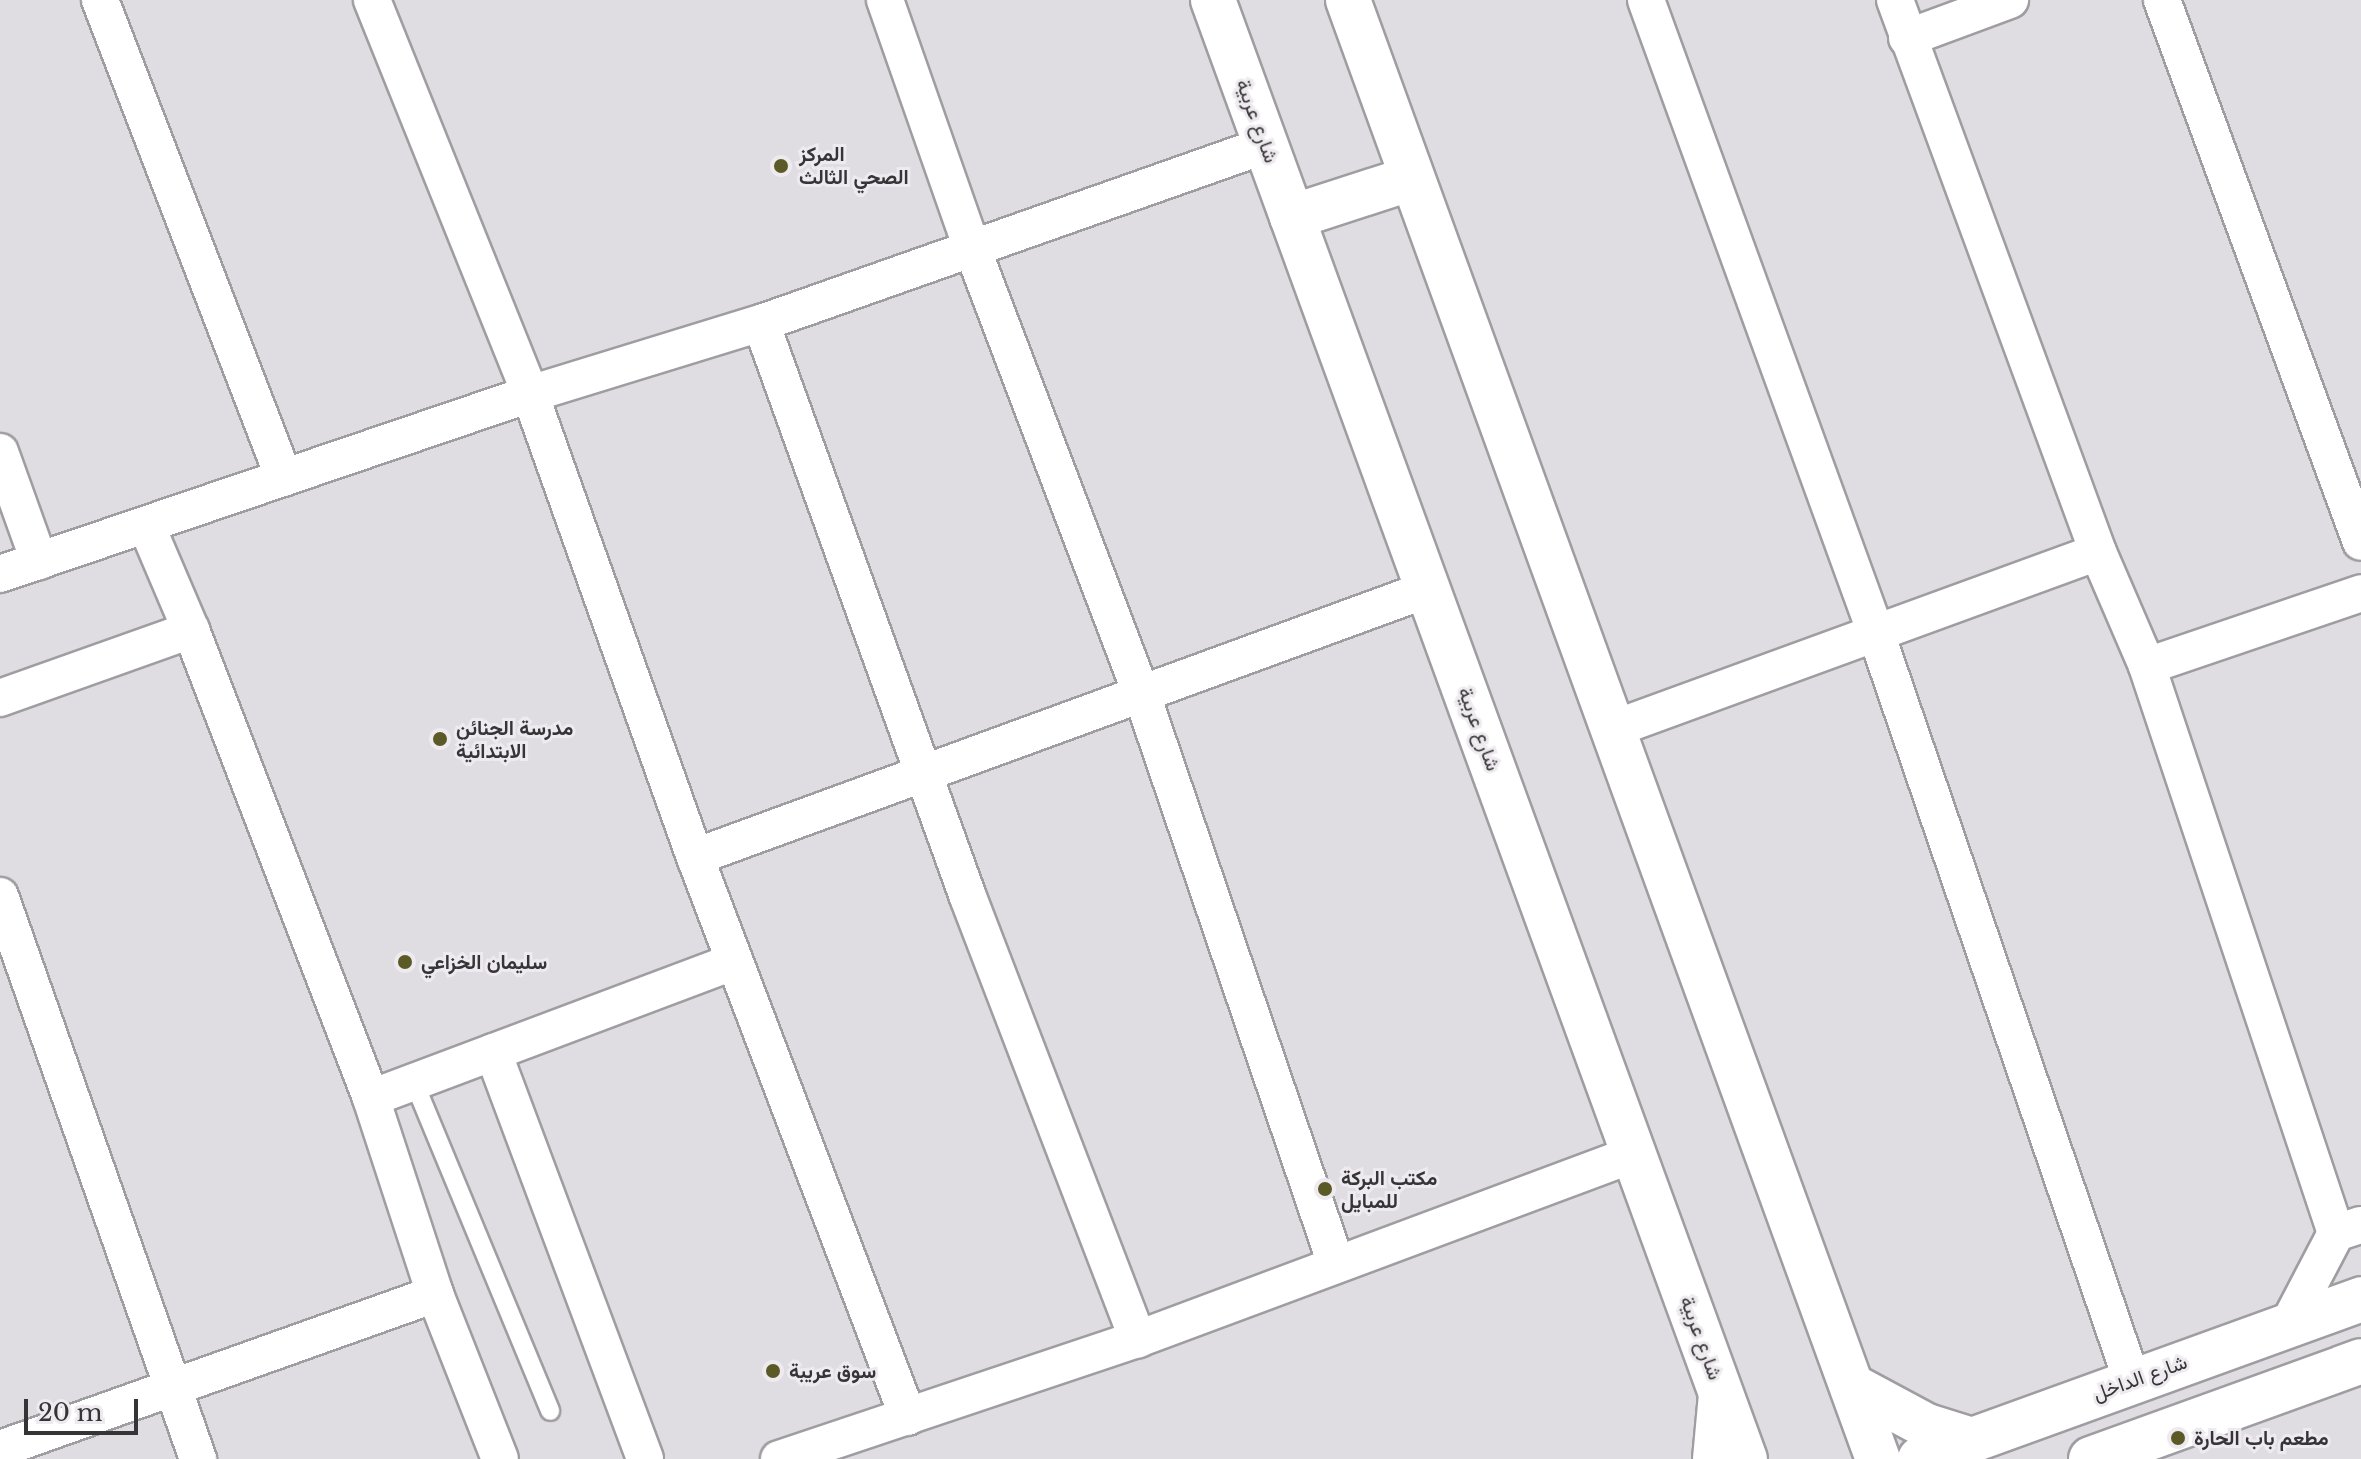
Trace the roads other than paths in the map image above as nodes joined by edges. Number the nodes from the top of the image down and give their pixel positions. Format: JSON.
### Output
{"nodes":[{"id":1,"x":100,"y":0,"type":"edge"},
{"id":2,"x":372,"y":0,"type":"edge"},
{"id":3,"x":885,"y":0,"type":"edge"},
{"id":4,"x":1213,"y":0,"type":"edge"},
{"id":5,"x":1348,"y":0,"type":"edge"},
{"id":6,"x":1646,"y":0,"type":"edge"},
{"id":7,"x":1895,"y":0,"type":"edge"},
{"id":8,"x":2010,"y":0,"type":"edge"},
{"id":9,"x":2162,"y":0,"type":"edge"},
{"id":10,"x":1907,"y":38,"type":"junction"},
{"id":11,"x":1266,"y":145,"type":"junction"},
{"id":12,"x":1412,"y":178,"type":"junction"},
{"id":13,"x":1292,"y":217,"type":"junction"},
{"id":14,"x":972,"y":248,"type":"junction"},
{"id":15,"x":761,"y":323,"type":"junction"},
{"id":16,"x":530,"y":394,"type":"junction"},
{"id":17,"x":0,"y":452,"type":"edge"},
{"id":18,"x":284,"y":478,"type":"junction"},
{"id":19,"x":147,"y":527,"type":"junction"},
{"id":20,"x":2361,"y":542,"type":"edge"},
{"id":21,"x":2098,"y":552,"type":"junction"},
{"id":22,"x":39,"y":561,"type":"junction"},
{"id":23,"x":0,"y":574,"type":"edge"},
{"id":24,"x":1428,"y":589,"type":"junction"},
{"id":25,"x":2361,"y":593,"type":"edge"},
{"id":26,"x":191,"y":630,"type":"junction"},
{"id":27,"x":1877,"y":636,"type":"junction"},
{"id":28,"x":2147,"y":666,"type":"junction"},
{"id":29,"x":1142,"y":695,"type":"junction"},
{"id":30,"x":0,"y":698,"type":"edge"},
{"id":31,"x":1613,"y":729,"type":"junction"},
{"id":32,"x":924,"y":775,"type":"junction"},
{"id":33,"x":695,"y":857,"type":"junction"},
{"id":34,"x":0,"y":896,"type":"edge"},
{"id":35,"x":733,"y":962,"type":"junction"},
{"id":36,"x":493,"y":1052,"type":"junction"},
{"id":37,"x":414,"y":1082,"type":"junction"},
{"id":38,"x":371,"y":1098,"type":"junction"},
{"id":39,"x":1634,"y":1154,"type":"junction"},
{"id":40,"x":2349,"y":1229,"type":"edge"},
{"id":41,"x":1336,"y":1264,"type":"junction"},
{"id":42,"x":435,"y":1294,"type":"junction"},
{"id":43,"x":2361,"y":1299,"type":"edge"},
{"id":44,"x":2288,"y":1325,"type":"junction"},
{"id":45,"x":1138,"y":1339,"type":"junction"},
{"id":46,"x":2361,"y":1361,"type":"edge"},
{"id":47,"x":2132,"y":1381,"type":"junction"},
{"id":48,"x":1852,"y":1386,"type":"junction"},
{"id":49,"x":173,"y":1390,"type":"junction"},
{"id":50,"x":1721,"y":1394,"type":"junction"},
{"id":51,"x":550,"y":1411,"type":"dead end"},
{"id":52,"x":908,"y":1417,"type":"junction"},
{"id":53,"x":1972,"y":1440,"type":"junction"},
{"id":54,"x":2164,"y":1446,"type":"edge"},
{"id":55,"x":0,"y":1449,"type":"edge"},
{"id":56,"x":198,"y":1459,"type":"edge"},
{"id":57,"x":500,"y":1459,"type":"edge"},
{"id":58,"x":645,"y":1459,"type":"edge"},
{"id":59,"x":779,"y":1459,"type":"edge"},
{"id":60,"x":1715,"y":1459,"type":"edge"},
{"id":61,"x":1745,"y":1459,"type":"edge"},
{"id":62,"x":1878,"y":1459,"type":"edge"},
{"id":63,"x":1920,"y":1459,"type":"edge"},
{"id":64,"x":2091,"y":1459,"type":"edge"}],
"edges":[{"from":1,"to":18,"type":"street"},
{"from":2,"to":16,"type":"street"},
{"from":3,"to":14,"type":"street"},
{"from":4,"to":11,"type":"main road","name":"شارع عربية"},
{"from":5,"to":12,"type":"main road"},
{"from":6,"to":27,"type":"street"},
{"from":7,"to":10,"type":"street"},
{"from":8,"to":10,"type":"street"},
{"from":9,"to":20,"type":"street"},
{"from":10,"to":21,"type":"street"},
{"from":11,"to":13,"type":"main road","name":"شارع عربية"},
{"from":11,"to":14,"type":"street"},
{"from":12,"to":13,"type":"main road"},
{"from":12,"to":31,"type":"main road"},
{"from":13,"to":24,"type":"main road","name":"شارع عربية"},
{"from":14,"to":15,"type":"street"},
{"from":14,"to":29,"type":"street"},
{"from":15,"to":16,"type":"street"},
{"from":15,"to":32,"type":"street"},
{"from":16,"to":18,"type":"street"},
{"from":16,"to":33,"type":"street"},
{"from":17,"to":22,"type":"street"},
{"from":18,"to":19,"type":"street"},
{"from":19,"to":22,"type":"street"},
{"from":19,"to":26,"type":"street"},
{"from":21,"to":27,"type":"street"},
{"from":21,"to":28,"type":"street"},
{"from":22,"to":23,"type":"street"},
{"from":24,"to":29,"type":"street"},
{"from":24,"to":39,"type":"main road","name":"شارع عربية"},
{"from":25,"to":28,"type":"street"},
{"from":26,"to":30,"type":"street"},
{"from":26,"to":38,"type":"street"},
{"from":27,"to":31,"type":"street"},
{"from":27,"to":47,"type":"street"},
{"from":28,"to":40,"type":"street"},
{"from":29,"to":32,"type":"street"},
{"from":29,"to":41,"type":"street"},
{"from":31,"to":48,"type":"main road"},
{"from":32,"to":33,"type":"street"},
{"from":32,"to":45,"type":"street"},
{"from":33,"to":35,"type":"street"},
{"from":34,"to":49,"type":"street"},
{"from":35,"to":36,"type":"street"},
{"from":35,"to":52,"type":"street"},
{"from":36,"to":37,"type":"street"},
{"from":36,"to":58,"type":"street"},
{"from":37,"to":38,"type":"street"},
{"from":37,"to":51,"type":"lane"},
{"from":38,"to":42,"type":"street"},
{"from":39,"to":41,"type":"street"},
{"from":39,"to":50,"type":"main road","name":"شارع عربية"},
{"from":40,"to":44,"type":"street"},
{"from":41,"to":45,"type":"street"},
{"from":42,"to":49,"type":"street"},
{"from":42,"to":57,"type":"street"},
{"from":43,"to":44,"type":"main road","name":"شارع الداخل"},
{"from":44,"to":47,"type":"main road","name":"شارع الداخل"},
{"from":45,"to":52,"type":"street"},
{"from":46,"to":54,"type":"main road"},
{"from":47,"to":53,"type":"main road","name":"شارع الداخل"},
{"from":48,"to":53,"type":"main road"},
{"from":48,"to":62,"type":"main road"},
{"from":49,"to":55,"type":"street"},
{"from":49,"to":56,"type":"street"},
{"from":50,"to":60,"type":"main road"},
{"from":50,"to":61,"type":"main road","name":"شارع عربية"},
{"from":52,"to":59,"type":"street"},
{"from":53,"to":63,"type":"main road","name":"شارع الداخل"},
{"from":54,"to":64,"type":"main road"}]}
